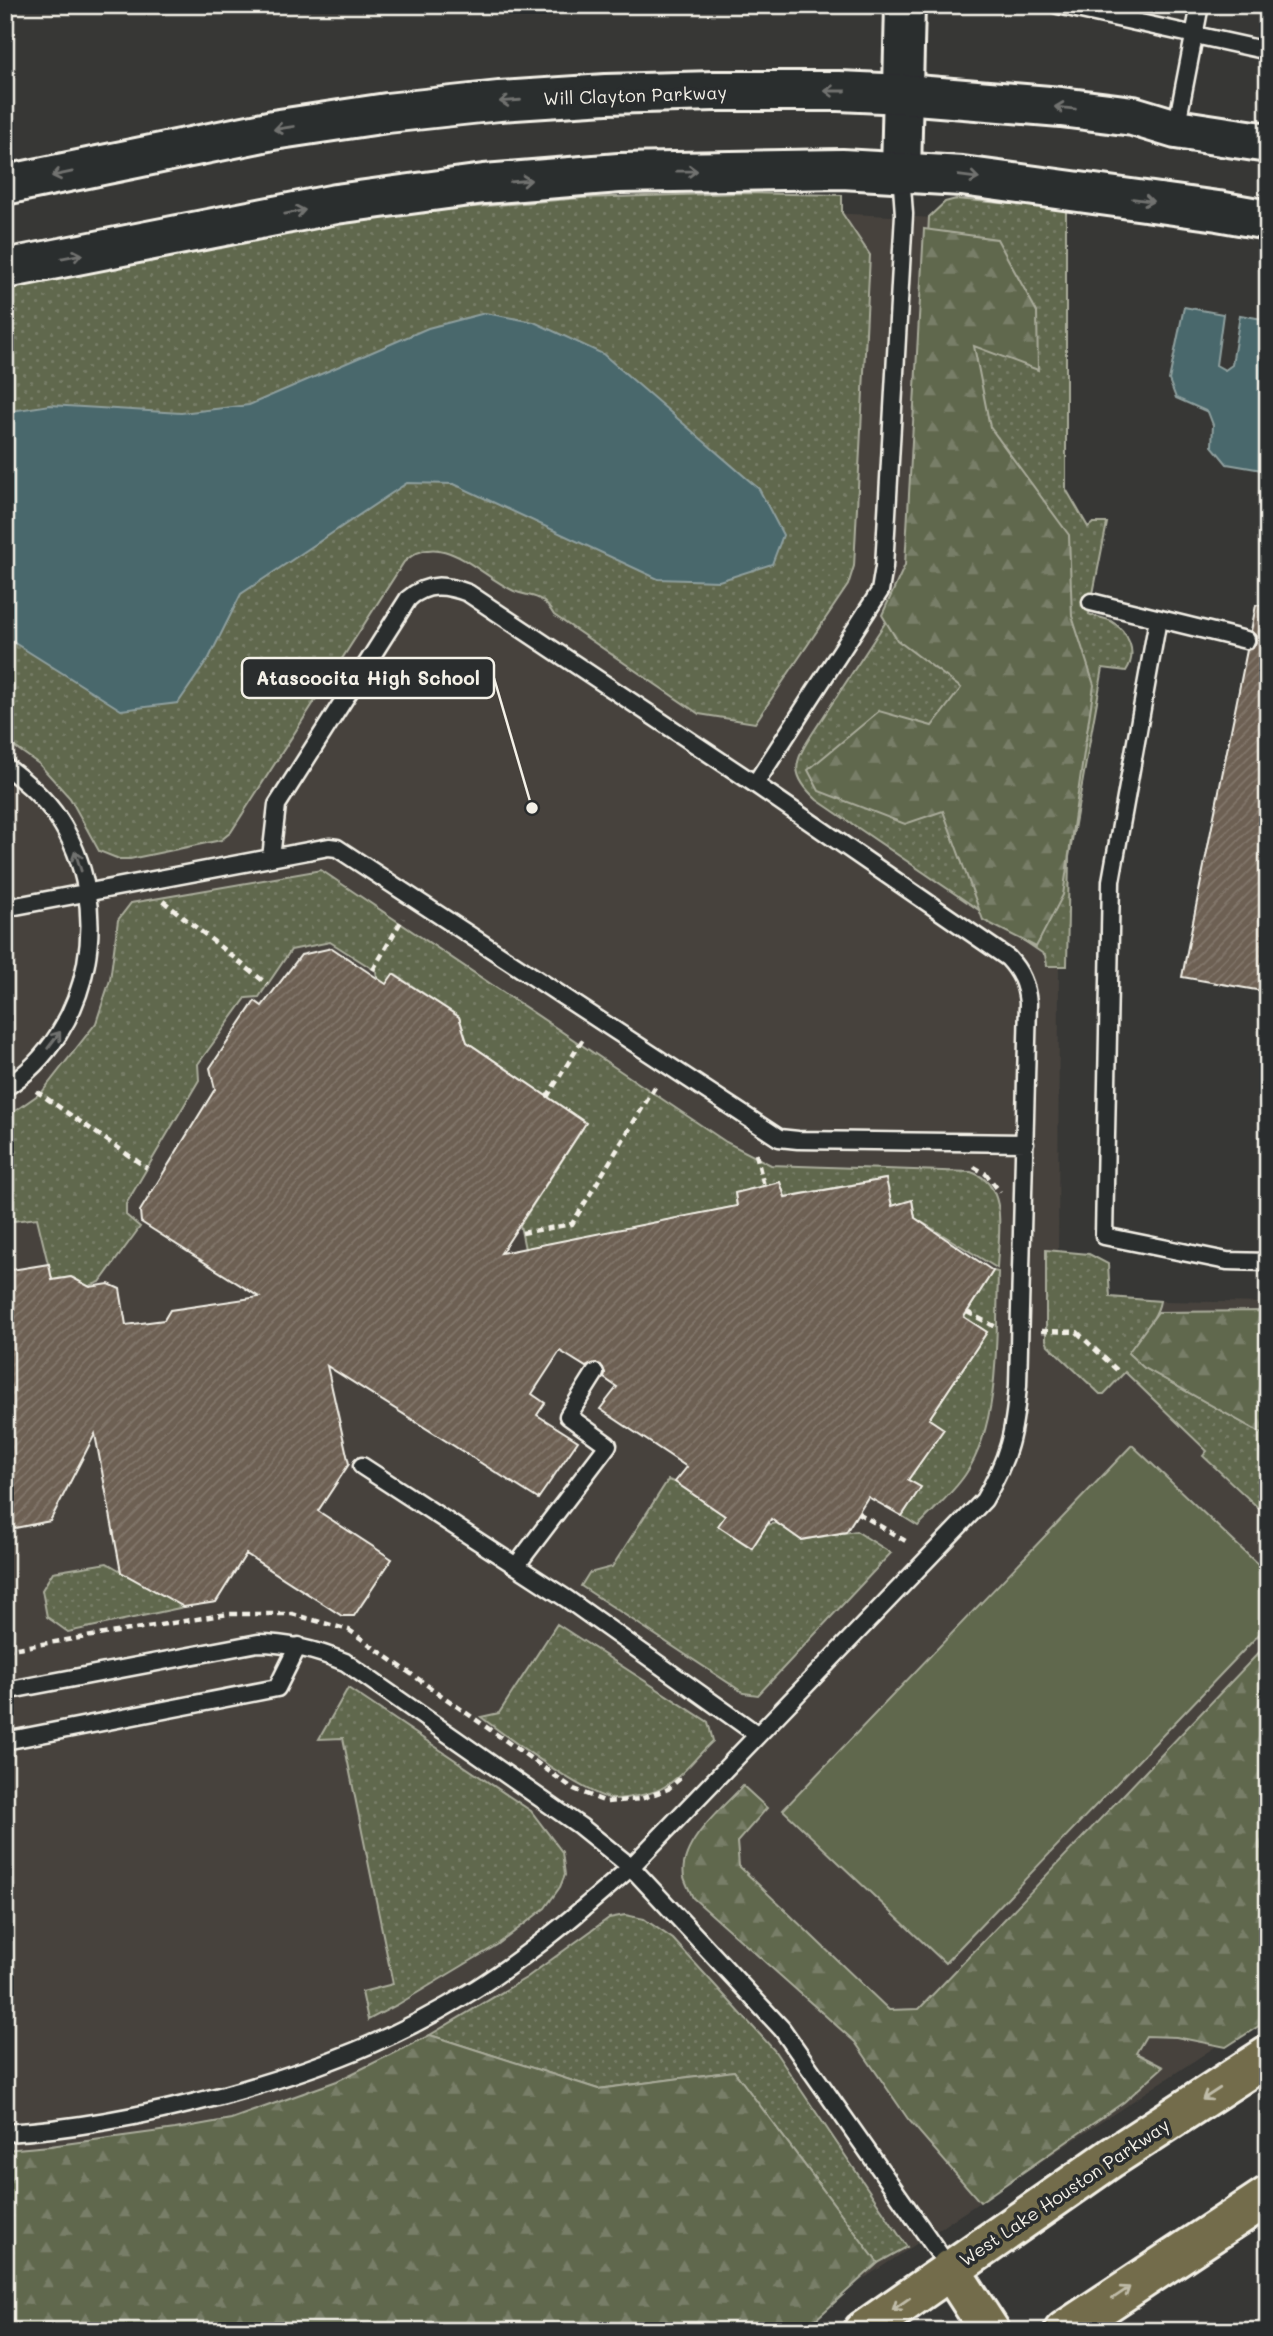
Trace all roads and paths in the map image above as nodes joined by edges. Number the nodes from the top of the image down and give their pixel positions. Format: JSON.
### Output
{"nodes":[{"id":1,"x":905,"y":5,"type":"edge"},
{"id":2,"x":1058,"y":5,"type":"edge"},
{"id":3,"x":1200,"y":5,"type":"edge"},
{"id":4,"x":1075,"y":7,"type":"edge"},
{"id":5,"x":1096,"y":9,"type":"edge"},
{"id":6,"x":1194,"y":34,"type":"junction"},
{"id":7,"x":1268,"y":51,"type":"edge"},
{"id":8,"x":904,"y":94,"type":"junction"},
{"id":9,"x":1175,"y":129,"type":"junction"},
{"id":10,"x":1268,"y":143,"type":"edge"},
{"id":11,"x":901,"y":172,"type":"junction"},
{"id":12,"x":5,"y":185,"type":"edge"},
{"id":13,"x":1268,"y":220,"type":"edge"},
{"id":14,"x":5,"y":269,"type":"edge"},
{"id":15,"x":1091,"y":602,"type":"dead end"},
{"id":16,"x":1158,"y":619,"type":"junction"},
{"id":17,"x":1246,"y":640,"type":"dead end"},
{"id":18,"x":5,"y":766,"type":"edge"},
{"id":19,"x":755,"y":784,"type":"junction"},
{"id":20,"x":271,"y":858,"type":"junction"},
{"id":21,"x":88,"y":892,"type":"junction"},
{"id":22,"x":155,"y":894,"type":"dead end"},
{"id":23,"x":416,"y":900,"type":"junction"},
{"id":24,"x":5,"y":908,"type":"edge"},
{"id":25,"x":393,"y":911,"type":"dead end"},
{"id":26,"x":403,"y":918,"type":"junction"},
{"id":27,"x":373,"y":970,"type":"dead end"},
{"id":28,"x":267,"y":984,"type":"dead end"},
{"id":29,"x":572,"y":1031,"type":"dead end"},
{"id":30,"x":583,"y":1039,"type":"junction"},
{"id":31,"x":593,"y":1046,"type":"dead end"},
{"id":32,"x":645,"y":1080,"type":"dead end"},
{"id":33,"x":43,"y":1083,"type":"dead end"},
{"id":34,"x":5,"y":1087,"type":"edge"},
{"id":35,"x":655,"y":1087,"type":"junction"},
{"id":36,"x":35,"y":1090,"type":"junction"},
{"id":37,"x":666,"y":1094,"type":"dead end"},
{"id":38,"x":27,"y":1097,"type":"dead end"},
{"id":39,"x":547,"y":1097,"type":"dead end"},
{"id":40,"x":1025,"y":1143,"type":"junction"},
{"id":41,"x":745,"y":1147,"type":"dead end"},
{"id":42,"x":756,"y":1154,"type":"junction"},
{"id":43,"x":764,"y":1158,"type":"dead end"},
{"id":44,"x":970,"y":1165,"type":"dead end"},
{"id":45,"x":147,"y":1168,"type":"dead end"},
{"id":46,"x":764,"y":1186,"type":"dead end"},
{"id":47,"x":1001,"y":1196,"type":"dead end"},
{"id":48,"x":522,"y":1233,"type":"dead end"},
{"id":49,"x":1268,"y":1262,"type":"edge"},
{"id":50,"x":967,"y":1312,"type":"dead end"},
{"id":51,"x":1000,"y":1317,"type":"dead end"},
{"id":52,"x":1020,"y":1331,"type":"junction"},
{"id":53,"x":1119,"y":1371,"type":"dead end"},
{"id":54,"x":596,"y":1373,"type":"dead end"},
{"id":55,"x":362,"y":1466,"type":"dead end"},
{"id":56,"x":858,"y":1513,"type":"dead end"},
{"id":57,"x":919,"y":1534,"type":"dead end"},
{"id":58,"x":516,"y":1566,"type":"junction"},
{"id":59,"x":298,"y":1646,"type":"junction"},
{"id":60,"x":5,"y":1650,"type":"edge"},
{"id":61,"x":5,"y":1691,"type":"edge"},
{"id":62,"x":758,"y":1735,"type":"junction"},
{"id":63,"x":5,"y":1741,"type":"edge"},
{"id":64,"x":686,"y":1773,"type":"dead end"},
{"id":65,"x":631,"y":1867,"type":"junction"},
{"id":66,"x":1268,"y":2056,"type":"edge"},
{"id":67,"x":5,"y":2133,"type":"edge"},
{"id":68,"x":1268,"y":2196,"type":"edge"},
{"id":69,"x":950,"y":2269,"type":"junction"},
{"id":70,"x":863,"y":2331,"type":"edge"},
{"id":71,"x":990,"y":2331,"type":"edge"},
{"id":72,"x":1064,"y":2331,"type":"edge"}],
"edges":[{"from":1,"to":8,"type":"main road"},
{"from":2,"to":4,"type":"lane"},
{"from":3,"to":6,"type":"lane"},
{"from":4,"to":5,"type":"lane"},
{"from":5,"to":6,"type":"lane"},
{"from":6,"to":7,"type":"lane"},
{"from":6,"to":9,"type":"lane"},
{"from":9,"to":8,"type":"main road","name":"Will Clayton Parkway","one_way":true},
{"from":8,"to":11,"type":"main road"},
{"from":8,"to":12,"type":"main road","name":"Will Clayton Parkway","one_way":true},
{"from":9,"to":10,"type":"main road","name":"Will Clayton Parkway"},
{"from":11,"to":13,"type":"main road","one_way":true},
{"from":14,"to":11,"type":"main road","one_way":true},
{"from":11,"to":19,"type":"lane"},
{"from":15,"to":16,"type":"lane"},
{"from":16,"to":17,"type":"lane"},
{"from":16,"to":49,"type":"lane"},
{"from":21,"to":18,"type":"lane","one_way":true},
{"from":19,"to":20,"type":"lane"},
{"from":19,"to":40,"type":"lane"},
{"from":20,"to":21,"type":"lane"},
{"from":20,"to":23,"type":"lane"},
{"from":21,"to":24,"type":"lane"},
{"from":34,"to":21,"type":"lane","one_way":true},
{"from":22,"to":28,"type":"path"},
{"from":23,"to":26,"type":"path"},
{"from":23,"to":40,"type":"lane"},
{"from":25,"to":26,"type":"path"},
{"from":26,"to":27,"type":"path"},
{"from":29,"to":30,"type":"path"},
{"from":30,"to":31,"type":"path"},
{"from":30,"to":39,"type":"path"},
{"from":32,"to":35,"type":"path"},
{"from":33,"to":36,"type":"path"},
{"from":35,"to":37,"type":"path"},
{"from":35,"to":48,"type":"path"},
{"from":36,"to":38,"type":"path"},
{"from":36,"to":45,"type":"path"},
{"from":40,"to":52,"type":"lane"},
{"from":41,"to":42,"type":"path"},
{"from":42,"to":43,"type":"path"},
{"from":42,"to":46,"type":"path"},
{"from":44,"to":47,"type":"path"},
{"from":50,"to":51,"type":"path"},
{"from":52,"to":53,"type":"path"},
{"from":52,"to":62,"type":"lane"},
{"from":54,"to":58,"type":"lane"},
{"from":55,"to":58,"type":"lane"},
{"from":56,"to":57,"type":"path"},
{"from":58,"to":62,"type":"lane"},
{"from":59,"to":61,"type":"lane"},
{"from":59,"to":63,"type":"lane"},
{"from":59,"to":65,"type":"lane"},
{"from":60,"to":64,"type":"path"},
{"from":62,"to":65,"type":"lane"},
{"from":65,"to":67,"type":"lane"},
{"from":65,"to":69,"type":"lane"},
{"from":66,"to":69,"type":"main road","name":"West Lake Houston Parkway","one_way":true},
{"from":72,"to":68,"type":"main road","one_way":true},
{"from":69,"to":70,"type":"main road","name":"West Lake Houston Parkway","one_way":true},
{"from":69,"to":71,"type":"main road"}]}
